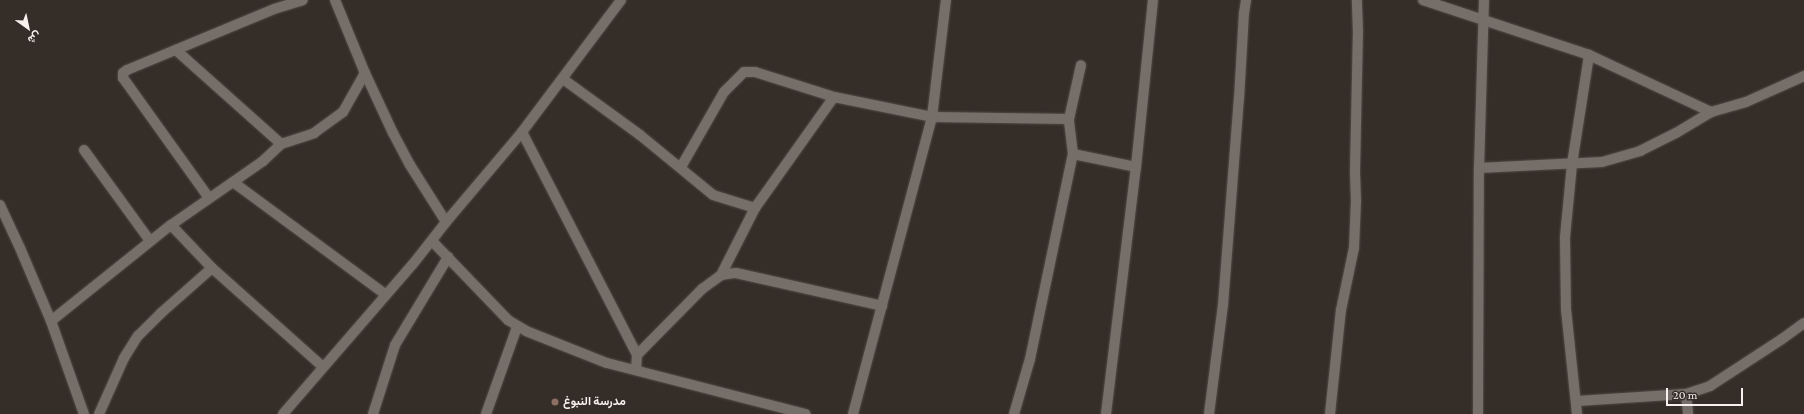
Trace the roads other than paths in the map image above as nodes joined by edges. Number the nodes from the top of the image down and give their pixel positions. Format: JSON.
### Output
{"nodes":[{"id":1,"x":303,"y":0,"type":"edge"},
{"id":2,"x":335,"y":0,"type":"edge"},
{"id":3,"x":621,"y":0,"type":"edge"},
{"id":4,"x":946,"y":0,"type":"edge"},
{"id":5,"x":1153,"y":0,"type":"edge"},
{"id":6,"x":1246,"y":0,"type":"edge"},
{"id":7,"x":1357,"y":0,"type":"edge"},
{"id":8,"x":1423,"y":0,"type":"edge"},
{"id":9,"x":1484,"y":0,"type":"edge"},
{"id":10,"x":272,"y":4,"type":"edge"},
{"id":11,"x":1484,"y":22,"type":"junction"},
{"id":12,"x":176,"y":50,"type":"junction"},
{"id":13,"x":1589,"y":55,"type":"junction"},
{"id":14,"x":1082,"y":65,"type":"dead end"},
{"id":15,"x":365,"y":73,"type":"junction"},
{"id":16,"x":1804,"y":76,"type":"edge"},
{"id":17,"x":563,"y":79,"type":"junction"},
{"id":18,"x":834,"y":97,"type":"junction"},
{"id":19,"x":1711,"y":112,"type":"junction"},
{"id":20,"x":932,"y":117,"type":"junction"},
{"id":21,"x":1069,"y":119,"type":"junction"},
{"id":22,"x":522,"y":132,"type":"junction"},
{"id":23,"x":281,"y":144,"type":"junction"},
{"id":24,"x":84,"y":150,"type":"dead end"},
{"id":25,"x":1073,"y":154,"type":"junction"},
{"id":26,"x":1572,"y":164,"type":"junction"},
{"id":27,"x":681,"y":167,"type":"junction"},
{"id":28,"x":1136,"y":167,"type":"junction"},
{"id":29,"x":1479,"y":168,"type":"junction"},
{"id":30,"x":233,"y":182,"type":"junction"},
{"id":31,"x":209,"y":198,"type":"junction"},
{"id":32,"x":0,"y":206,"type":"edge"},
{"id":33,"x":755,"y":208,"type":"junction"},
{"id":34,"x":446,"y":222,"type":"junction"},
{"id":35,"x":171,"y":225,"type":"junction"},
{"id":36,"x":150,"y":241,"type":"junction"},
{"id":37,"x":432,"y":241,"type":"junction"},
{"id":38,"x":448,"y":257,"type":"junction"},
{"id":39,"x":212,"y":268,"type":"junction"},
{"id":40,"x":721,"y":275,"type":"junction"},
{"id":41,"x":386,"y":295,"type":"junction"},
{"id":42,"x":882,"y":306,"type":"junction"},
{"id":43,"x":51,"y":321,"type":"junction"},
{"id":44,"x":1804,"y":322,"type":"edge"},
{"id":45,"x":517,"y":327,"type":"junction"},
{"id":46,"x":636,"y":355,"type":"junction"},
{"id":47,"x":323,"y":367,"type":"junction"},
{"id":48,"x":636,"y":370,"type":"junction"},
{"id":49,"x":1686,"y":394,"type":"junction"},
{"id":50,"x":1577,"y":400,"type":"junction"},
{"id":51,"x":84,"y":414,"type":"edge"},
{"id":52,"x":99,"y":414,"type":"edge"},
{"id":53,"x":283,"y":414,"type":"edge"},
{"id":54,"x":373,"y":414,"type":"edge"},
{"id":55,"x":486,"y":414,"type":"edge"},
{"id":56,"x":806,"y":414,"type":"edge"},
{"id":57,"x":853,"y":414,"type":"edge"},
{"id":58,"x":1014,"y":414,"type":"edge"},
{"id":59,"x":1106,"y":414,"type":"edge"},
{"id":60,"x":1209,"y":414,"type":"edge"},
{"id":61,"x":1330,"y":414,"type":"edge"},
{"id":62,"x":1478,"y":414,"type":"edge"},
{"id":63,"x":1577,"y":414,"type":"edge"},
{"id":64,"x":1688,"y":414,"type":"edge"}],
"edges":[{"from":1,"to":10,"type":"street"},
{"from":2,"to":15,"type":"street"},
{"from":3,"to":17,"type":"street"},
{"from":4,"to":20,"type":"street"},
{"from":5,"to":28,"type":"street"},
{"from":6,"to":60,"type":"street"},
{"from":7,"to":61,"type":"street"},
{"from":8,"to":11,"type":"street"},
{"from":9,"to":11,"type":"street"},
{"from":10,"to":12,"type":"street"},
{"from":11,"to":13,"type":"street"},
{"from":11,"to":29,"type":"street"},
{"from":12,"to":23,"type":"street"},
{"from":12,"to":31,"type":"street"},
{"from":13,"to":19,"type":"street"},
{"from":13,"to":26,"type":"street"},
{"from":14,"to":21,"type":"street"},
{"from":15,"to":23,"type":"street"},
{"from":15,"to":34,"type":"street"},
{"from":16,"to":19,"type":"street"},
{"from":17,"to":22,"type":"street"},
{"from":17,"to":27,"type":"street"},
{"from":18,"to":20,"type":"street"},
{"from":18,"to":27,"type":"street"},
{"from":18,"to":33,"type":"street"},
{"from":19,"to":26,"type":"street"},
{"from":20,"to":21,"type":"street"},
{"from":20,"to":42,"type":"street"},
{"from":21,"to":25,"type":"street"},
{"from":22,"to":34,"type":"street"},
{"from":22,"to":46,"type":"street"},
{"from":23,"to":30,"type":"street"},
{"from":24,"to":36,"type":"street"},
{"from":25,"to":28,"type":"street"},
{"from":25,"to":58,"type":"street"},
{"from":26,"to":29,"type":"street"},
{"from":26,"to":50,"type":"street"},
{"from":27,"to":33,"type":"street"},
{"from":28,"to":59,"type":"street"},
{"from":29,"to":62,"type":"street"},
{"from":30,"to":31,"type":"street"},
{"from":30,"to":41,"type":"street"},
{"from":31,"to":35,"type":"street"},
{"from":32,"to":43,"type":"street"},
{"from":33,"to":40,"type":"street"},
{"from":34,"to":37,"type":"street"},
{"from":35,"to":36,"type":"street"},
{"from":35,"to":39,"type":"street"},
{"from":36,"to":43,"type":"street"},
{"from":37,"to":38,"type":"street"},
{"from":37,"to":41,"type":"street"},
{"from":38,"to":45,"type":"street"},
{"from":38,"to":54,"type":"street"},
{"from":39,"to":47,"type":"street"},
{"from":39,"to":52,"type":"street"},
{"from":40,"to":42,"type":"street"},
{"from":40,"to":46,"type":"street"},
{"from":41,"to":47,"type":"street"},
{"from":42,"to":57,"type":"street"},
{"from":43,"to":51,"type":"street"},
{"from":44,"to":49,"type":"street"},
{"from":45,"to":48,"type":"street"},
{"from":45,"to":55,"type":"street"},
{"from":46,"to":48,"type":"street"},
{"from":47,"to":53,"type":"street"},
{"from":48,"to":56,"type":"street"},
{"from":49,"to":50,"type":"street"},
{"from":49,"to":64,"type":"street"},
{"from":50,"to":63,"type":"street"}]}
